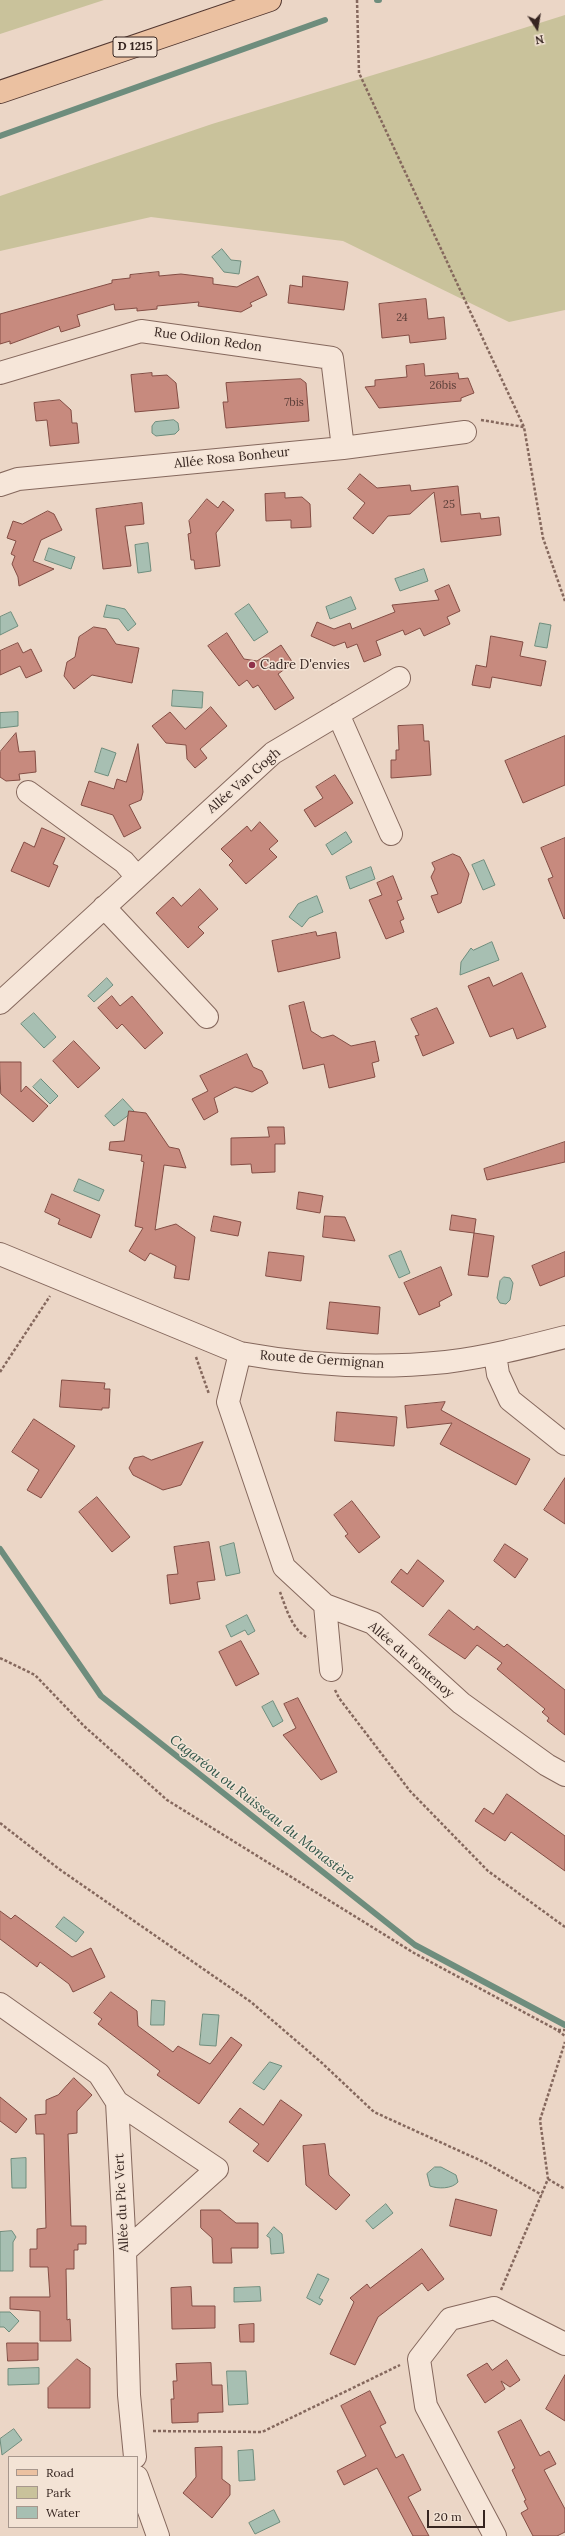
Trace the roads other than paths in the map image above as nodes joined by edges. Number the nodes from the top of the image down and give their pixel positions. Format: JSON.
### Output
{"nodes":[{"id":1,"x":270,"y":0,"type":"edge"},
{"id":2,"x":0,"y":92,"type":"edge"},
{"id":3,"x":0,"y":373,"type":"edge"},
{"id":4,"x":465,"y":432,"type":"dead end"},
{"id":5,"x":343,"y":448,"type":"junction"},
{"id":6,"x":0,"y":485,"type":"edge"},
{"id":7,"x":400,"y":678,"type":"dead end"},
{"id":8,"x":338,"y":714,"type":"junction"},
{"id":9,"x":28,"y":792,"type":"dead end"},
{"id":10,"x":391,"y":834,"type":"dead end"},
{"id":11,"x":137,"y":877,"type":"junction"},
{"id":12,"x":104,"y":907,"type":"junction"},
{"id":13,"x":0,"y":1003,"type":"edge"},
{"id":14,"x":207,"y":1017,"type":"dead end"},
{"id":15,"x":0,"y":1254,"type":"edge"},
{"id":16,"x":565,"y":1337,"type":"edge"},
{"id":17,"x":240,"y":1353,"type":"junction"},
{"id":18,"x":495,"y":1354,"type":"junction"},
{"id":19,"x":565,"y":1444,"type":"edge"},
{"id":20,"x":325,"y":1605,"type":"junction"},
{"id":21,"x":332,"y":1677,"type":"road end"},
{"id":22,"x":565,"y":1775,"type":"edge"},
{"id":23,"x":0,"y":2004,"type":"edge"},
{"id":24,"x":117,"y":2102,"type":"junction"},
{"id":25,"x":125,"y":2251,"type":"junction"},
{"id":26,"x":565,"y":2344,"type":"edge"},
{"id":27,"x":135,"y":2456,"type":"edge"},
{"id":28,"x":138,"y":2480,"type":"edge"},
{"id":29,"x":158,"y":2536,"type":"edge"},
{"id":30,"x":495,"y":2536,"type":"edge"}],
"edges":[{"from":1,"to":2,"type":"main road","number":"D 1215"},
{"from":3,"to":5,"type":"street","name":"Rue Odilon Redon"},
{"from":4,"to":5,"type":"street","name":"Allée Rosa Bonheur"},
{"from":5,"to":6,"type":"street","name":"Allée Rosa Bonheur"},
{"from":7,"to":8,"type":"street","name":"Allée Van Gogh"},
{"from":8,"to":10,"type":"street"},
{"from":8,"to":11,"type":"street","name":"Allée Van Gogh"},
{"from":9,"to":11,"type":"street"},
{"from":11,"to":12,"type":"street","name":"Allée Van Gogh"},
{"from":12,"to":13,"type":"street","name":"Allée Van Gogh"},
{"from":12,"to":14,"type":"street"},
{"from":15,"to":17,"type":"street","name":"Route de Germignan"},
{"from":16,"to":18,"type":"street","name":"Route de Germignan"},
{"from":17,"to":18,"type":"street","name":"Route de Germignan"},
{"from":17,"to":20,"type":"street","name":"Allée du Fontenoy"},
{"from":18,"to":19,"type":"street"},
{"from":20,"to":21,"type":"street"},
{"from":20,"to":22,"type":"street","name":"Allée du Fontenoy"},
{"from":23,"to":24,"type":"street","name":"Allée du Pic Vert"},
{"from":24,"to":25,"type":"street","name":"Allée du Pic Vert"},
{"from":24,"to":25,"type":"street"},
{"from":25,"to":27,"type":"street","name":"Allée du Pic Vert"},
{"from":26,"to":30,"type":"street"},
{"from":28,"to":29,"type":"street"}]}
